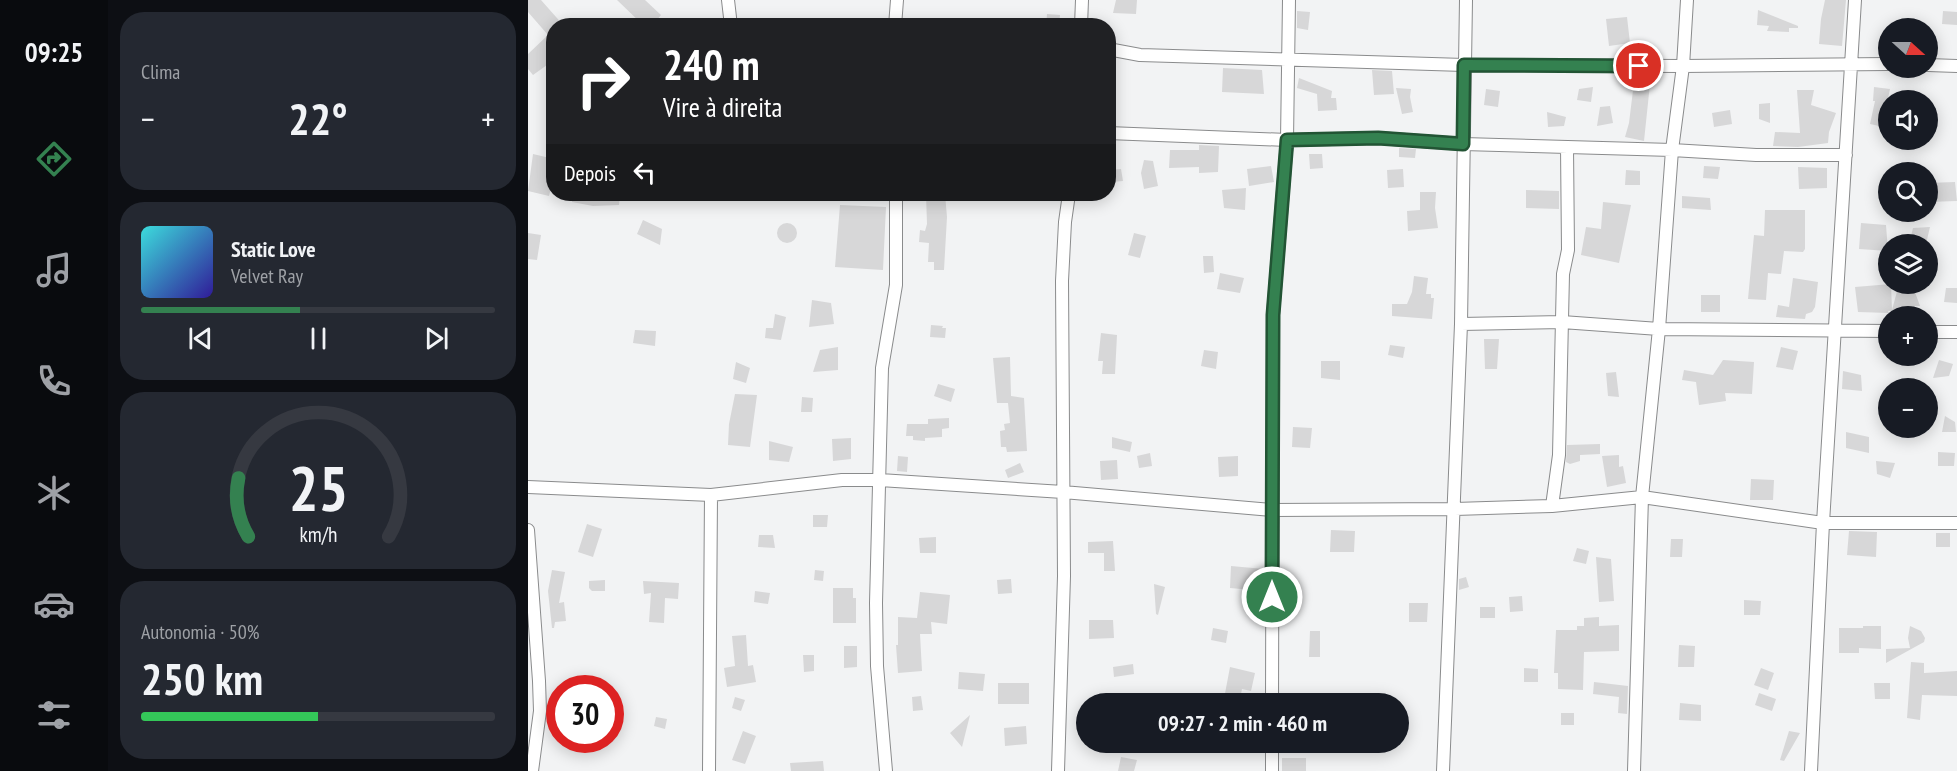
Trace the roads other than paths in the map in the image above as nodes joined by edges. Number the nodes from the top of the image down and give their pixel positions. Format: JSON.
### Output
{"nodes":[{"id":1,"x":728,"y":0,"type":"edge"},
{"id":2,"x":897,"y":0,"type":"edge"},
{"id":3,"x":1082,"y":0,"type":"edge"},
{"id":4,"x":1289,"y":0,"type":"edge"},
{"id":5,"x":1466,"y":0,"type":"edge"},
{"id":6,"x":1687,"y":0,"type":"edge"},
{"id":7,"x":1855,"y":0,"type":"edge"},
{"id":8,"x":730,"y":18,"type":"edge"},
{"id":9,"x":896,"y":18,"type":"edge"},
{"id":10,"x":1081,"y":18,"type":"edge"},
{"id":11,"x":1116,"y":50,"type":"edge"},
{"id":12,"x":1287,"y":58,"type":"junction"},
{"id":13,"x":1851,"y":63,"type":"junction"},
{"id":14,"x":1878,"y":64,"type":"edge"},
{"id":15,"x":1464,"y":65,"type":"junction"},
{"id":16,"x":1938,"y":65,"type":"edge"},
{"id":17,"x":1683,"y":66,"type":"junction"},
{"id":18,"x":1957,"y":66,"type":"edge"},
{"id":19,"x":1116,"y":133,"type":"edge"},
{"id":20,"x":1287,"y":140,"type":"junction"},
{"id":21,"x":1463,"y":144,"type":"junction"},
{"id":22,"x":1568,"y":147,"type":"junction"},
{"id":23,"x":1671,"y":150,"type":"junction"},
{"id":24,"x":1846,"y":155,"type":"junction"},
{"id":25,"x":896,"y":201,"type":"edge"},
{"id":26,"x":1068,"y":201,"type":"edge"},
{"id":27,"x":1562,"y":322,"type":"junction"},
{"id":28,"x":1461,"y":324,"type":"junction"},
{"id":29,"x":1659,"y":329,"type":"junction"},
{"id":30,"x":1835,"y":331,"type":"junction"},
{"id":31,"x":1878,"y":332,"type":"edge"},
{"id":32,"x":1938,"y":332,"type":"edge"},
{"id":33,"x":1957,"y":332,"type":"edge"},
{"id":34,"x":880,"y":480,"type":"junction"},
{"id":35,"x":528,"y":487,"type":"edge"},
{"id":36,"x":1063,"y":492,"type":"junction"},
{"id":37,"x":711,"y":495,"type":"junction"},
{"id":38,"x":1642,"y":497,"type":"junction"},
{"id":39,"x":1552,"y":507,"type":"junction"},
{"id":40,"x":1455,"y":509,"type":"junction"},
{"id":41,"x":1272,"y":510,"type":"junction"},
{"id":42,"x":1822,"y":523,"type":"junction"},
{"id":43,"x":1957,"y":523,"type":"edge"},
{"id":44,"x":528,"y":530,"type":"edge"},
{"id":45,"x":1272,"y":693,"type":"edge"},
{"id":46,"x":1272,"y":753,"type":"edge"},
{"id":47,"x":532,"y":771,"type":"edge"},
{"id":48,"x":709,"y":771,"type":"edge"},
{"id":49,"x":886,"y":771,"type":"edge"},
{"id":50,"x":1058,"y":771,"type":"edge"},
{"id":51,"x":1272,"y":771,"type":"edge"},
{"id":52,"x":1443,"y":771,"type":"edge"},
{"id":53,"x":1634,"y":771,"type":"edge"},
{"id":54,"x":1811,"y":771,"type":"edge"}],
"edges":[{"from":1,"to":8,"type":"street"},
{"from":2,"to":9,"type":"street"},
{"from":3,"to":10,"type":"street"},
{"from":4,"to":12,"type":"street"},
{"from":5,"to":15,"type":"street"},
{"from":6,"to":17,"type":"street"},
{"from":7,"to":13,"type":"street"},
{"from":11,"to":12,"type":"street"},
{"from":12,"to":15,"type":"street"},
{"from":12,"to":20,"type":"street"},
{"from":13,"to":14,"type":"street"},
{"from":13,"to":17,"type":"street"},
{"from":13,"to":24,"type":"street"},
{"from":15,"to":17,"type":"street"},
{"from":15,"to":21,"type":"street"},
{"from":16,"to":18,"type":"street"},
{"from":17,"to":23,"type":"street"},
{"from":19,"to":20,"type":"street"},
{"from":20,"to":21,"type":"street"},
{"from":20,"to":41,"type":"street"},
{"from":21,"to":22,"type":"street"},
{"from":21,"to":28,"type":"street"},
{"from":22,"to":23,"type":"street"},
{"from":22,"to":27,"type":"street"},
{"from":23,"to":24,"type":"street"},
{"from":23,"to":29,"type":"street"},
{"from":24,"to":30,"type":"street"},
{"from":25,"to":34,"type":"street"},
{"from":26,"to":36,"type":"street"},
{"from":27,"to":28,"type":"street"},
{"from":27,"to":29,"type":"street"},
{"from":27,"to":39,"type":"street"},
{"from":28,"to":40,"type":"street"},
{"from":29,"to":30,"type":"street"},
{"from":29,"to":38,"type":"street"},
{"from":30,"to":31,"type":"street"},
{"from":30,"to":42,"type":"street"},
{"from":32,"to":33,"type":"street"},
{"from":34,"to":36,"type":"street"},
{"from":34,"to":37,"type":"street"},
{"from":34,"to":49,"type":"street"},
{"from":35,"to":37,"type":"street"},
{"from":36,"to":41,"type":"street"},
{"from":36,"to":50,"type":"street"},
{"from":37,"to":48,"type":"street"},
{"from":38,"to":39,"type":"street"},
{"from":38,"to":42,"type":"street"},
{"from":38,"to":53,"type":"street"},
{"from":39,"to":40,"type":"street"},
{"from":40,"to":41,"type":"street"},
{"from":40,"to":52,"type":"street"},
{"from":41,"to":45,"type":"street"},
{"from":42,"to":43,"type":"street"},
{"from":42,"to":54,"type":"street"},
{"from":44,"to":47,"type":"street"},
{"from":46,"to":51,"type":"street"}]}
